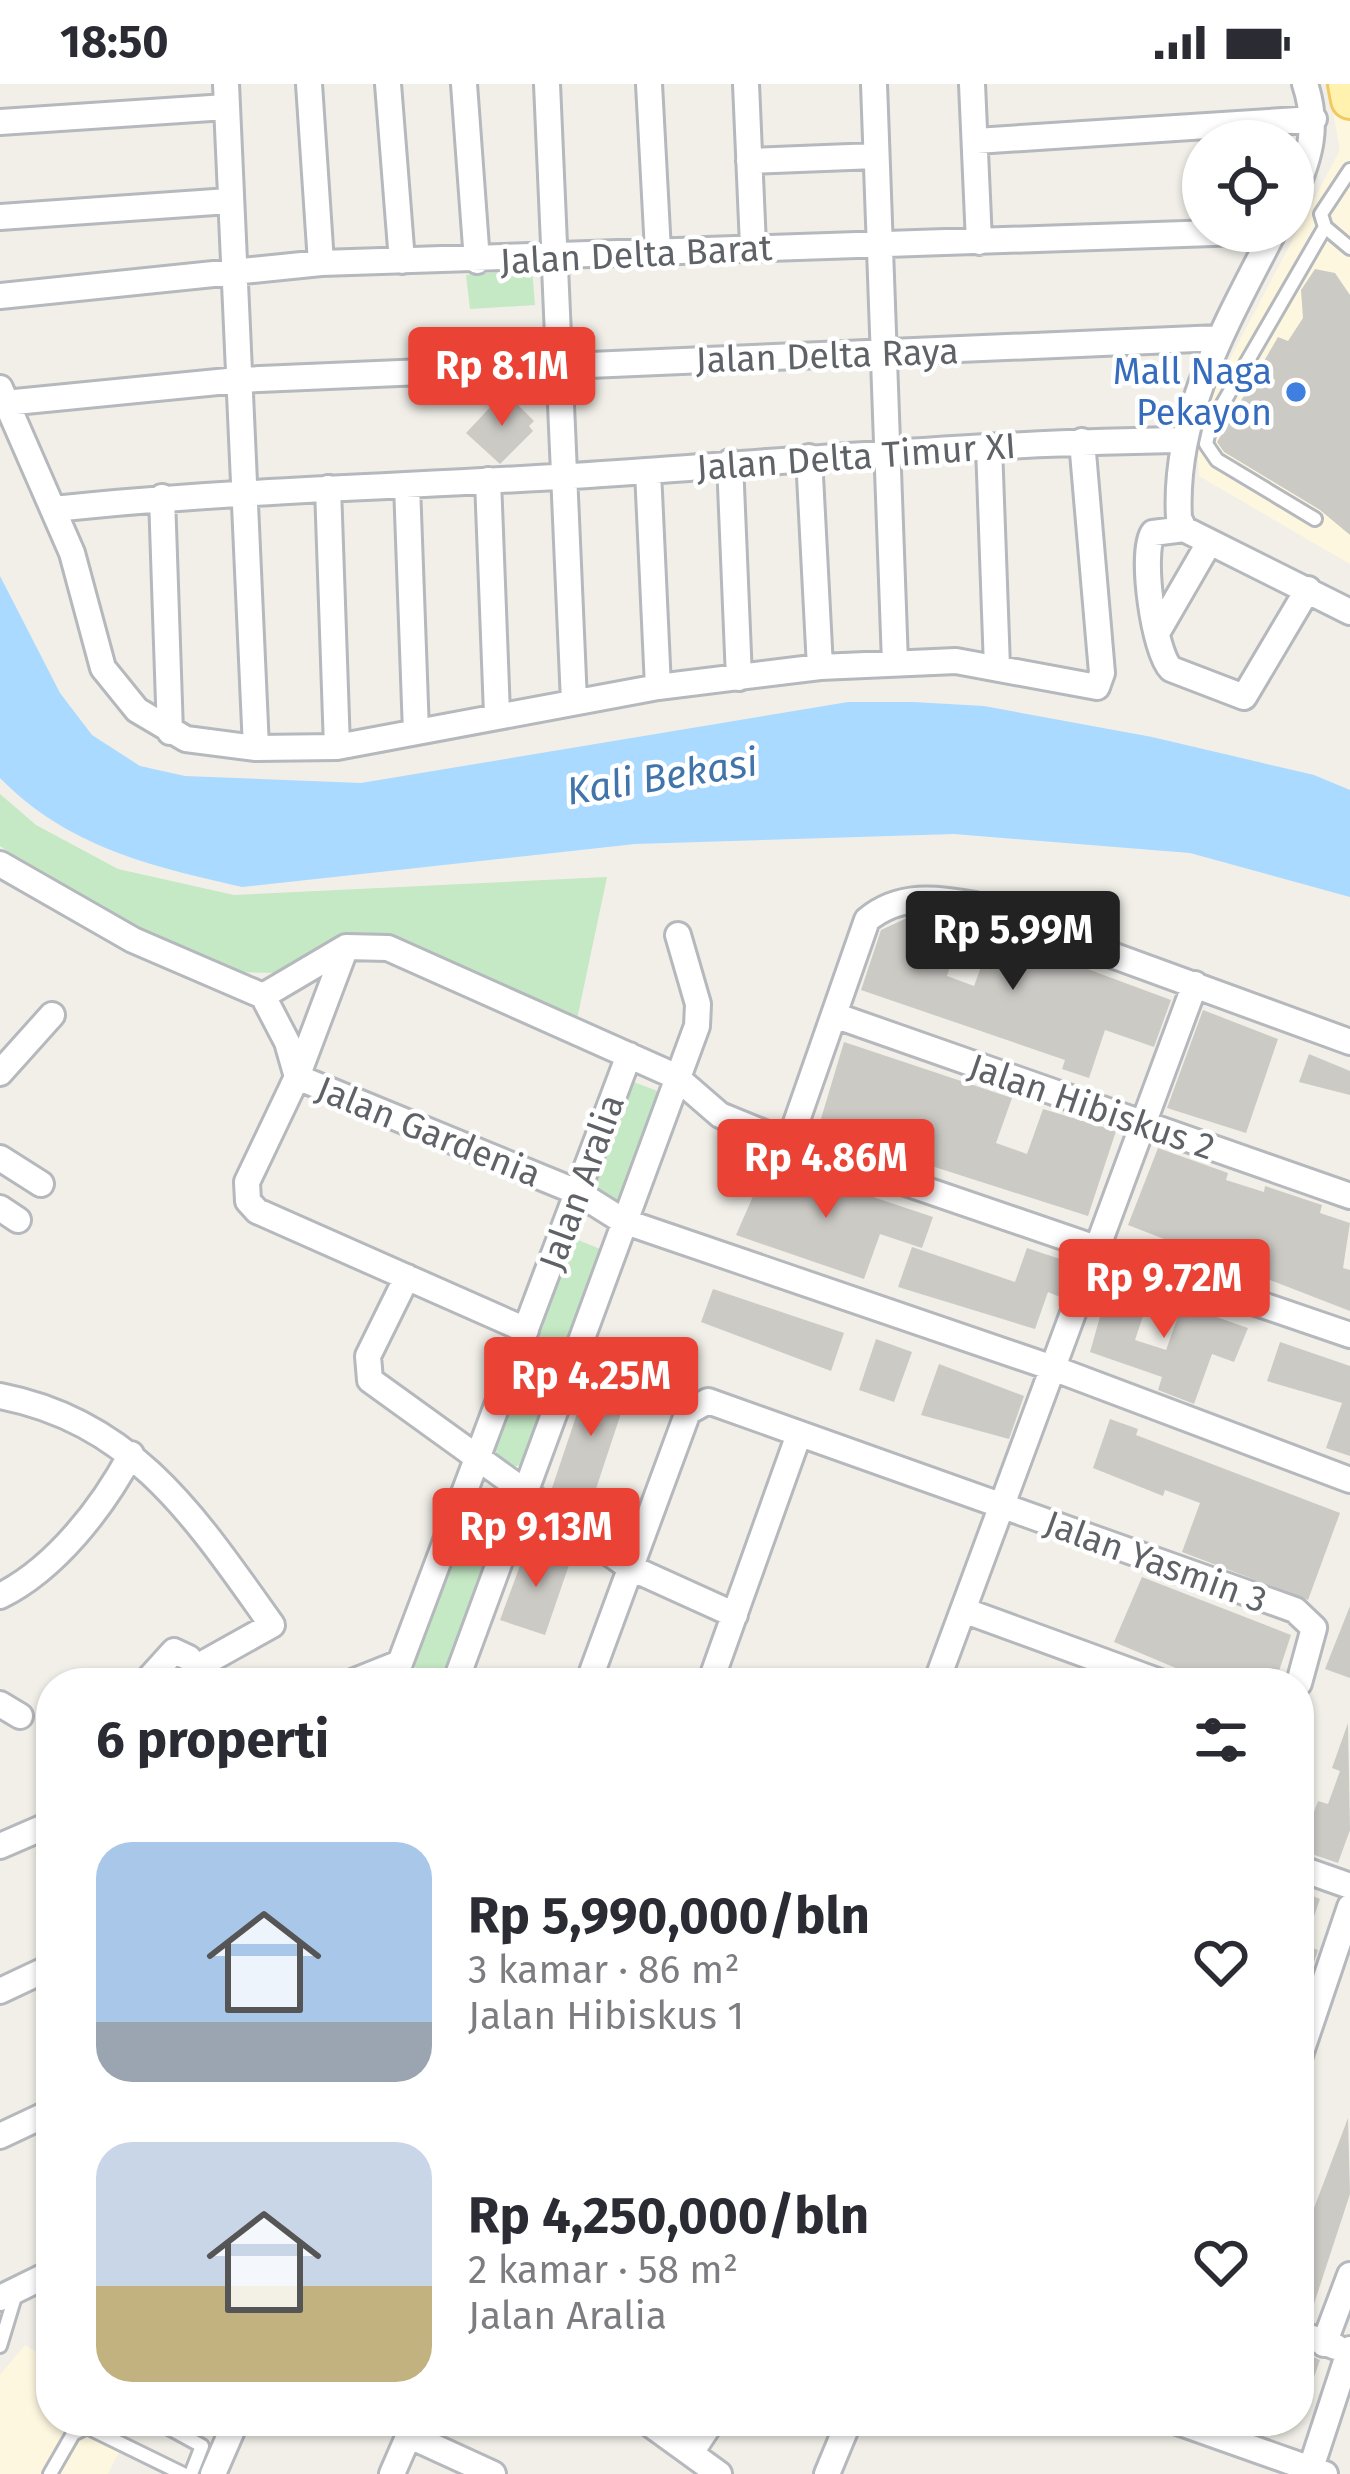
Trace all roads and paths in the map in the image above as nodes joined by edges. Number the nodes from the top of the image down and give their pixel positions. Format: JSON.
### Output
{"nodes":[{"id":1,"x":309,"y":84,"type":"edge"},
{"id":2,"x":388,"y":84,"type":"edge"},
{"id":3,"x":464,"y":84,"type":"edge"},
{"id":4,"x":548,"y":84,"type":"edge"},
{"id":5,"x":649,"y":84,"type":"edge"},
{"id":6,"x":746,"y":84,"type":"edge"},
{"id":7,"x":874,"y":84,"type":"edge"},
{"id":8,"x":972,"y":84,"type":"edge"},
{"id":9,"x":1305,"y":84,"type":"edge"},
{"id":10,"x":1347,"y":84,"type":"edge"},
{"id":11,"x":226,"y":96,"type":"edge"},
{"id":12,"x":1350,"y":100,"type":"edge"},
{"id":13,"x":1314,"y":119,"type":"joint"},
{"id":14,"x":0,"y":122,"type":"edge"},
{"id":15,"x":976,"y":141,"type":"junction"},
{"id":16,"x":874,"y":156,"type":"junction"},
{"id":17,"x":749,"y":161,"type":"junction"},
{"id":18,"x":1350,"y":170,"type":"edge"},
{"id":19,"x":229,"y":201,"type":"junction"},
{"id":20,"x":0,"y":217,"type":"edge"},
{"id":21,"x":1325,"y":227,"type":"junction"},
{"id":22,"x":1182,"y":234,"type":"edge"},
{"id":23,"x":979,"y":242,"type":"junction"},
{"id":24,"x":752,"y":246,"type":"junction"},
{"id":25,"x":877,"y":246,"type":"junction"},
{"id":26,"x":1350,"y":248,"type":"edge"},
{"id":27,"x":658,"y":251,"type":"junction"},
{"id":28,"x":1263,"y":252,"type":"edge"},
{"id":29,"x":557,"y":256,"type":"junction"},
{"id":30,"x":402,"y":261,"type":"junction"},
{"id":31,"x":477,"y":261,"type":"junction"},
{"id":32,"x":321,"y":263,"type":"junction"},
{"id":33,"x":231,"y":272,"type":"junction"},
{"id":34,"x":0,"y":296,"type":"edge"},
{"id":35,"x":1219,"y":338,"type":"junction"},
{"id":36,"x":884,"y":352,"type":"junction"},
{"id":37,"x":562,"y":365,"type":"junction"},
{"id":38,"x":238,"y":380,"type":"junction"},
{"id":39,"x":2,"y":395,"type":"edge"},
{"id":40,"x":1184,"y":440,"type":"junction"},
{"id":41,"x":1082,"y":441,"type":"junction"},
{"id":42,"x":989,"y":446,"type":"junction"},
{"id":43,"x":890,"y":452,"type":"junction"},
{"id":44,"x":809,"y":457,"type":"junction"},
{"id":45,"x":730,"y":462,"type":"junction"},
{"id":46,"x":648,"y":471,"type":"junction"},
{"id":47,"x":566,"y":476,"type":"junction"},
{"id":48,"x":488,"y":480,"type":"junction"},
{"id":49,"x":407,"y":485,"type":"junction"},
{"id":50,"x":328,"y":488,"type":"junction"},
{"id":51,"x":241,"y":490,"type":"junction"},
{"id":52,"x":162,"y":497,"type":"junction"},
{"id":53,"x":54,"y":508,"type":"junction"},
{"id":54,"x":1315,"y":519,"type":"dead end"},
{"id":55,"x":1184,"y":529,"type":"junction"},
{"id":56,"x":1209,"y":543,"type":"junction"},
{"id":57,"x":1308,"y":590,"type":"junction"},
{"id":58,"x":1350,"y":613,"type":"edge"},
{"id":59,"x":1156,"y":634,"type":"junction"},
{"id":60,"x":895,"y":663,"type":"junction"},
{"id":61,"x":820,"y":667,"type":"junction"},
{"id":62,"x":997,"y":667,"type":"junction"},
{"id":63,"x":739,"y":679,"type":"junction"},
{"id":64,"x":658,"y":687,"type":"junction"},
{"id":65,"x":574,"y":702,"type":"junction"},
{"id":66,"x":497,"y":714,"type":"junction"},
{"id":67,"x":170,"y":732,"type":"junction"},
{"id":68,"x":416,"y":732,"type":"junction"},
{"id":69,"x":337,"y":747,"type":"junction"},
{"id":70,"x":256,"y":748,"type":"junction"},
{"id":71,"x":0,"y":864,"type":"edge"},
{"id":72,"x":678,"y":935,"type":"dead end"},
{"id":73,"x":346,"y":947,"type":"junction"},
{"id":74,"x":1195,"y":984,"type":"junction"},
{"id":75,"x":262,"y":996,"type":"junction"},
{"id":76,"x":52,"y":1015,"type":"dead end"},
{"id":77,"x":834,"y":1015,"type":"junction"},
{"id":78,"x":1350,"y":1042,"type":"edge"},
{"id":79,"x":629,"y":1055,"type":"junction"},
{"id":80,"x":0,"y":1073,"type":"edge"},
{"id":81,"x":675,"y":1076,"type":"junction"},
{"id":82,"x":296,"y":1077,"type":"junction"},
{"id":83,"x":1142,"y":1124,"type":"junction"},
{"id":84,"x":789,"y":1143,"type":"junction"},
{"id":85,"x":0,"y":1158,"type":"edge"},
{"id":86,"x":41,"y":1184,"type":"dead end"},
{"id":87,"x":577,"y":1192,"type":"junction"},
{"id":88,"x":1350,"y":1196,"type":"edge"},
{"id":89,"x":623,"y":1221,"type":"junction"},
{"id":90,"x":1096,"y":1247,"type":"junction"},
{"id":91,"x":407,"y":1276,"type":"junction"},
{"id":92,"x":526,"y":1330,"type":"junction"},
{"id":93,"x":1350,"y":1335,"type":"edge"},
{"id":94,"x":1050,"y":1367,"type":"junction"},
{"id":95,"x":0,"y":1396,"type":"edge"},
{"id":96,"x":798,"y":1437,"type":"junction"},
{"id":97,"x":131,"y":1454,"type":"junction"},
{"id":98,"x":477,"y":1460,"type":"junction"},
{"id":99,"x":1350,"y":1480,"type":"edge"},
{"id":100,"x":525,"y":1490,"type":"junction"},
{"id":101,"x":1000,"y":1505,"type":"junction"},
{"id":102,"x":629,"y":1568,"type":"junction"},
{"id":103,"x":3,"y":1591,"type":"edge"},
{"id":104,"x":962,"y":1610,"type":"junction"},
{"id":105,"x":735,"y":1615,"type":"junction"},
{"id":106,"x":156,"y":1668,"type":"edge"},
{"id":107,"x":194,"y":1668,"type":"edge"},
{"id":108,"x":209,"y":1668,"type":"edge"},
{"id":109,"x":407,"y":1668,"type":"edge"},
{"id":110,"x":460,"y":1668,"type":"edge"},
{"id":111,"x":593,"y":1668,"type":"edge"},
{"id":112,"x":716,"y":1668,"type":"edge"},
{"id":113,"x":941,"y":1668,"type":"edge"},
{"id":114,"x":1122,"y":1668,"type":"edge"},
{"id":115,"x":1304,"y":1668,"type":"edge"},
{"id":116,"x":36,"y":1830,"type":"edge"},
{"id":117,"x":0,"y":1846,"type":"edge"},
{"id":118,"x":1314,"y":1873,"type":"edge"},
{"id":119,"x":1350,"y":1886,"type":"edge"},
{"id":120,"x":1350,"y":1906,"type":"edge"},
{"id":121,"x":36,"y":1974,"type":"edge"},
{"id":122,"x":0,"y":1991,"type":"edge"},
{"id":123,"x":1314,"y":2013,"type":"edge"},
{"id":124,"x":36,"y":2119,"type":"edge"},
{"id":125,"x":0,"y":2136,"type":"edge"},
{"id":126,"x":1350,"y":2275,"type":"edge"},
{"id":127,"x":9,"y":2293,"type":"edge"},
{"id":128,"x":1314,"y":2338,"type":"edge"},
{"id":129,"x":0,"y":2346,"type":"edge"},
{"id":130,"x":1343,"y":2349,"type":"edge"},
{"id":131,"x":72,"y":2436,"type":"edge"},
{"id":132,"x":106,"y":2436,"type":"edge"},
{"id":133,"x":184,"y":2436,"type":"edge"},
{"id":134,"x":229,"y":2436,"type":"edge"},
{"id":135,"x":409,"y":2436,"type":"edge"},
{"id":136,"x":426,"y":2436,"type":"edge"},
{"id":137,"x":669,"y":2436,"type":"edge"},
{"id":138,"x":702,"y":2436,"type":"edge"},
{"id":139,"x":843,"y":2436,"type":"edge"},
{"id":140,"x":1216,"y":2436,"type":"edge"},
{"id":141,"x":692,"y":2451,"type":"junction"},
{"id":142,"x":1315,"y":2472,"type":"edge"},
{"id":143,"x":50,"y":2474,"type":"edge"},
{"id":144,"x":187,"y":2474,"type":"edge"},
{"id":145,"x":213,"y":2474,"type":"edge"},
{"id":146,"x":392,"y":2474,"type":"edge"},
{"id":147,"x":493,"y":2474,"type":"edge"},
{"id":148,"x":719,"y":2474,"type":"edge"},
{"id":149,"x":827,"y":2474,"type":"edge"}],
"edges":[{"from":1,"to":32,"type":"street"},
{"from":2,"to":30,"type":"street"},
{"from":3,"to":31,"type":"street"},
{"from":4,"to":29,"type":"street"},
{"from":5,"to":27,"type":"street"},
{"from":6,"to":17,"type":"street"},
{"from":7,"to":16,"type":"street"},
{"from":8,"to":15,"type":"street"},
{"from":9,"to":13,"type":"street"},
{"from":10,"to":12,"type":"main road"},
{"from":11,"to":14,"type":"street"},
{"from":11,"to":19,"type":"street"},
{"from":13,"to":15,"type":"street"},
{"from":15,"to":23,"type":"street"},
{"from":16,"to":17,"type":"street"},
{"from":16,"to":25,"type":"street"},
{"from":17,"to":24,"type":"street"},
{"from":18,"to":21,"type":"lane"},
{"from":19,"to":20,"type":"street"},
{"from":19,"to":33,"type":"street"},
{"from":21,"to":26,"type":"lane"},
{"from":21,"to":54,"type":"lane"},
{"from":22,"to":23,"type":"street","name":"Jalan Delta Barat"},
{"from":23,"to":25,"type":"street","name":"Jalan Delta Barat"},
{"from":24,"to":25,"type":"street","name":"Jalan Delta Barat"},
{"from":24,"to":27,"type":"street","name":"Jalan Delta Barat"},
{"from":25,"to":36,"type":"street"},
{"from":27,"to":29,"type":"street","name":"Jalan Delta Barat"},
{"from":28,"to":35,"type":"street"},
{"from":29,"to":31,"type":"street","name":"Jalan Delta Barat"},
{"from":29,"to":37,"type":"street"},
{"from":30,"to":31,"type":"street","name":"Jalan Delta Barat"},
{"from":30,"to":32,"type":"street","name":"Jalan Delta Barat"},
{"from":32,"to":33,"type":"street","name":"Jalan Delta Barat"},
{"from":33,"to":34,"type":"street","name":"Jalan Delta Barat"},
{"from":33,"to":38,"type":"street"},
{"from":35,"to":36,"type":"street","name":"Jalan Delta Raya"},
{"from":35,"to":40,"type":"street"},
{"from":36,"to":37,"type":"street","name":"Jalan Delta Raya"},
{"from":36,"to":43,"type":"street"},
{"from":37,"to":38,"type":"street","name":"Jalan Delta Raya"},
{"from":37,"to":47,"type":"street"},
{"from":38,"to":39,"type":"street","name":"Jalan Delta Raya"},
{"from":38,"to":51,"type":"street"},
{"from":39,"to":53,"type":"street"},
{"from":40,"to":41,"type":"street","name":"Jalan Delta Timur XI"},
{"from":40,"to":55,"type":"street"},
{"from":41,"to":42,"type":"street","name":"Jalan Delta Timur XI"},
{"from":41,"to":62,"type":"street"},
{"from":42,"to":43,"type":"street","name":"Jalan Delta Timur XI"},
{"from":42,"to":62,"type":"street"},
{"from":43,"to":44,"type":"street","name":"Jalan Delta Timur XI"},
{"from":43,"to":60,"type":"street"},
{"from":44,"to":45,"type":"street","name":"Jalan Delta Timur XI"},
{"from":44,"to":61,"type":"street"},
{"from":45,"to":46,"type":"street","name":"Jalan Delta Timur XI"},
{"from":45,"to":63,"type":"street"},
{"from":46,"to":47,"type":"street","name":"Jalan Delta Timur XI"},
{"from":46,"to":64,"type":"street"},
{"from":47,"to":48,"type":"street","name":"Jalan Delta Timur XI"},
{"from":47,"to":65,"type":"street"},
{"from":48,"to":49,"type":"street","name":"Jalan Delta Timur XI"},
{"from":48,"to":66,"type":"street"},
{"from":49,"to":50,"type":"street","name":"Jalan Delta Timur XI"},
{"from":49,"to":68,"type":"street"},
{"from":50,"to":51,"type":"street","name":"Jalan Delta Timur XI"},
{"from":50,"to":69,"type":"street"},
{"from":51,"to":52,"type":"street","name":"Jalan Delta Timur XI"},
{"from":51,"to":70,"type":"street"},
{"from":52,"to":53,"type":"street","name":"Jalan Delta Timur XI"},
{"from":52,"to":67,"type":"street"},
{"from":53,"to":67,"type":"street"},
{"from":55,"to":56,"type":"street"},
{"from":55,"to":59,"type":"street"},
{"from":56,"to":57,"type":"street"},
{"from":56,"to":59,"type":"street"},
{"from":57,"to":58,"type":"street"},
{"from":57,"to":59,"type":"street"},
{"from":60,"to":61,"type":"street"},
{"from":60,"to":62,"type":"street"},
{"from":61,"to":63,"type":"street"},
{"from":63,"to":64,"type":"street"},
{"from":64,"to":65,"type":"street"},
{"from":65,"to":66,"type":"street"},
{"from":66,"to":68,"type":"street"},
{"from":67,"to":70,"type":"street"},
{"from":68,"to":69,"type":"street"},
{"from":69,"to":70,"type":"street"},
{"from":71,"to":75,"type":"street"},
{"from":72,"to":81,"type":"street","name":"Jalan Aralia"},
{"from":73,"to":75,"type":"street"},
{"from":73,"to":79,"type":"street"},
{"from":73,"to":82,"type":"street"},
{"from":74,"to":77,"type":"street"},
{"from":74,"to":78,"type":"street"},
{"from":74,"to":83,"type":"street"},
{"from":75,"to":82,"type":"street"},
{"from":76,"to":80,"type":"street"},
{"from":77,"to":83,"type":"street","name":"Jalan Hibiskus 2"},
{"from":77,"to":84,"type":"street"},
{"from":79,"to":81,"type":"street"},
{"from":79,"to":87,"type":"street","name":"Jalan Aralia"},
{"from":81,"to":84,"type":"street"},
{"from":81,"to":89,"type":"street","name":"Jalan Aralia"},
{"from":82,"to":87,"type":"street","name":"Jalan Gardenia"},
{"from":82,"to":91,"type":"street"},
{"from":83,"to":88,"type":"street","name":"Jalan Hibiskus 2"},
{"from":83,"to":90,"type":"street"},
{"from":84,"to":90,"type":"street"},
{"from":85,"to":86,"type":"street"},
{"from":87,"to":89,"type":"street","name":"Jalan Gardenia"},
{"from":87,"to":92,"type":"street","name":"Jalan Aralia"},
{"from":89,"to":94,"type":"street","name":"Jalan Gardenia"},
{"from":89,"to":100,"type":"street","name":"Jalan Aralia"},
{"from":90,"to":93,"type":"street"},
{"from":90,"to":94,"type":"street"},
{"from":91,"to":92,"type":"street"},
{"from":91,"to":98,"type":"street"},
{"from":92,"to":98,"type":"street","name":"Jalan Aralia"},
{"from":94,"to":99,"type":"street","name":"Jalan Gardenia"},
{"from":94,"to":101,"type":"street"},
{"from":95,"to":97,"type":"street"},
{"from":96,"to":101,"type":"street","name":"Jalan Yasmin 3"},
{"from":96,"to":102,"type":"street","name":"Jalan Yasmin 3"},
{"from":96,"to":105,"type":"street"},
{"from":97,"to":103,"type":"street"},
{"from":97,"to":108,"type":"street"},
{"from":98,"to":100,"type":"street"},
{"from":98,"to":109,"type":"street","name":"Jalan Aralia"},
{"from":100,"to":102,"type":"street"},
{"from":100,"to":110,"type":"street","name":"Jalan Aralia"},
{"from":101,"to":104,"type":"street"},
{"from":101,"to":115,"type":"street","name":"Jalan Yasmin 3"},
{"from":102,"to":105,"type":"street"},
{"from":102,"to":111,"type":"street"},
{"from":104,"to":113,"type":"street"},
{"from":104,"to":114,"type":"street"},
{"from":105,"to":112,"type":"street"},
{"from":106,"to":107,"type":"street"},
{"from":116,"to":117,"type":"street"},
{"from":118,"to":119,"type":"street"},
{"from":120,"to":123,"type":"street"},
{"from":121,"to":122,"type":"street"},
{"from":124,"to":125,"type":"street"},
{"from":126,"to":130,"type":"street"},
{"from":127,"to":129,"type":"lane"},
{"from":128,"to":130,"type":"street"},
{"from":130,"to":142,"type":"street"},
{"from":131,"to":143,"type":"lane"},
{"from":132,"to":144,"type":"lane"},
{"from":133,"to":144,"type":"lane"},
{"from":134,"to":145,"type":"street"},
{"from":135,"to":146,"type":"street"},
{"from":136,"to":147,"type":"street"},
{"from":137,"to":141,"type":"street"},
{"from":138,"to":141,"type":"street"},
{"from":139,"to":149,"type":"street"},
{"from":140,"to":142,"type":"street"},
{"from":141,"to":148,"type":"street"}]}
